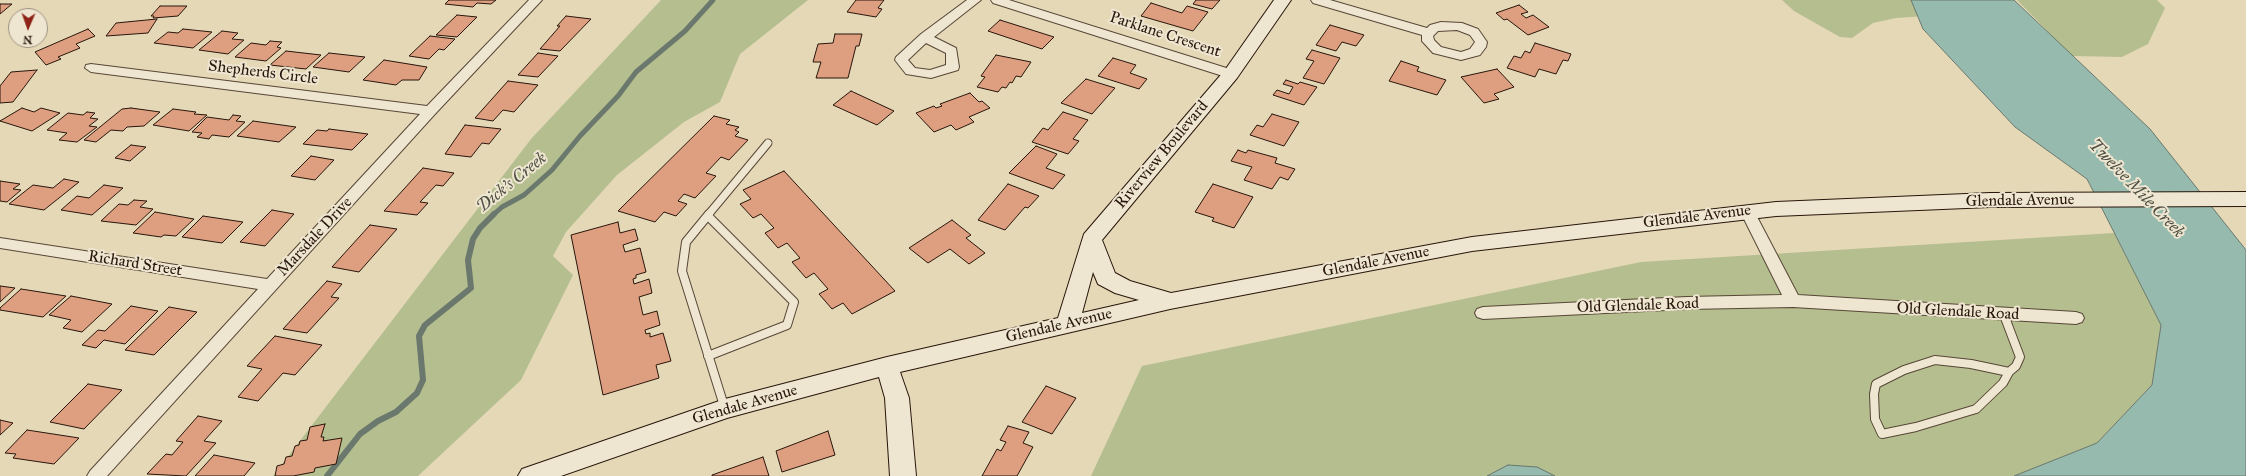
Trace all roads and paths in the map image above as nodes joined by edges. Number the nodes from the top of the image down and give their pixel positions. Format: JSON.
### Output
{"nodes":[{"id":1,"x":536,"y":0,"type":"edge"},
{"id":2,"x":974,"y":0,"type":"edge"},
{"id":3,"x":997,"y":0,"type":"edge"},
{"id":4,"x":1283,"y":0,"type":"edge"},
{"id":5,"x":1317,"y":0,"type":"edge"},
{"id":6,"x":1429,"y":33,"type":"dead end"},
{"id":7,"x":925,"y":38,"type":"dead end"},
{"id":8,"x":91,"y":68,"type":"dead end"},
{"id":9,"x":1231,"y":74,"type":"junction"},
{"id":10,"x":430,"y":111,"type":"junction"},
{"id":11,"x":768,"y":143,"type":"dead end"},
{"id":12,"x":2246,"y":198,"type":"edge"},
{"id":13,"x":1746,"y":211,"type":"junction"},
{"id":14,"x":708,"y":216,"type":"junction"},
{"id":15,"x":1091,"y":240,"type":"junction"},
{"id":16,"x":0,"y":244,"type":"edge"},
{"id":17,"x":270,"y":285,"type":"junction"},
{"id":18,"x":1170,"y":301,"type":"junction"},
{"id":19,"x":1793,"y":302,"type":"junction"},
{"id":20,"x":1483,"y":313,"type":"dead end"},
{"id":21,"x":2004,"y":315,"type":"junction"},
{"id":22,"x":2076,"y":318,"type":"dead end"},
{"id":23,"x":1068,"y":323,"type":"junction"},
{"id":24,"x":708,"y":356,"type":"junction"},
{"id":25,"x":887,"y":366,"type":"junction"},
{"id":26,"x":2009,"y":372,"type":"junction"},
{"id":27,"x":725,"y":409,"type":"junction"},
{"id":28,"x":96,"y":476,"type":"edge"},
{"id":29,"x":531,"y":476,"type":"edge"},
{"id":30,"x":903,"y":476,"type":"edge"}],
"edges":[{"from":1,"to":10,"type":"street","name":"Marsdale Drive"},
{"from":2,"to":7,"type":"street"},
{"from":3,"to":9,"type":"street","name":"Parklane Crescent"},
{"from":4,"to":9,"type":"main road","name":"Riverview Boulevard"},
{"from":5,"to":6,"type":"street"},
{"from":8,"to":10,"type":"street","name":"Shepherds Circle"},
{"from":9,"to":15,"type":"main road","name":"Riverview Boulevard"},
{"from":10,"to":17,"type":"street","name":"Marsdale Drive"},
{"from":11,"to":14,"type":"lane"},
{"from":12,"to":13,"type":"main road","name":"Glendale Avenue"},
{"from":13,"to":18,"type":"main road","name":"Glendale Avenue"},
{"from":13,"to":19,"type":"street"},
{"from":14,"to":24,"type":"lane"},
{"from":14,"to":24,"type":"lane"},
{"from":15,"to":18,"type":"main road"},
{"from":15,"to":23,"type":"main road","name":"Riverview Boulevard"},
{"from":16,"to":17,"type":"street","name":"Richard Street"},
{"from":17,"to":28,"type":"street","name":"Marsdale Drive"},
{"from":18,"to":23,"type":"main road","name":"Glendale Avenue"},
{"from":19,"to":20,"type":"street","name":"Old Glendale Road"},
{"from":19,"to":21,"type":"street","name":"Old Glendale Road"},
{"from":21,"to":22,"type":"street","name":"Old Glendale Road"},
{"from":21,"to":26,"type":"lane"},
{"from":23,"to":25,"type":"main road","name":"Glendale Avenue"},
{"from":24,"to":27,"type":"lane"},
{"from":25,"to":27,"type":"main road","name":"Glendale Avenue"},
{"from":25,"to":30,"type":"main road"},
{"from":26,"to":26,"type":"lane"},
{"from":27,"to":29,"type":"main road","name":"Glendale Avenue"}]}
